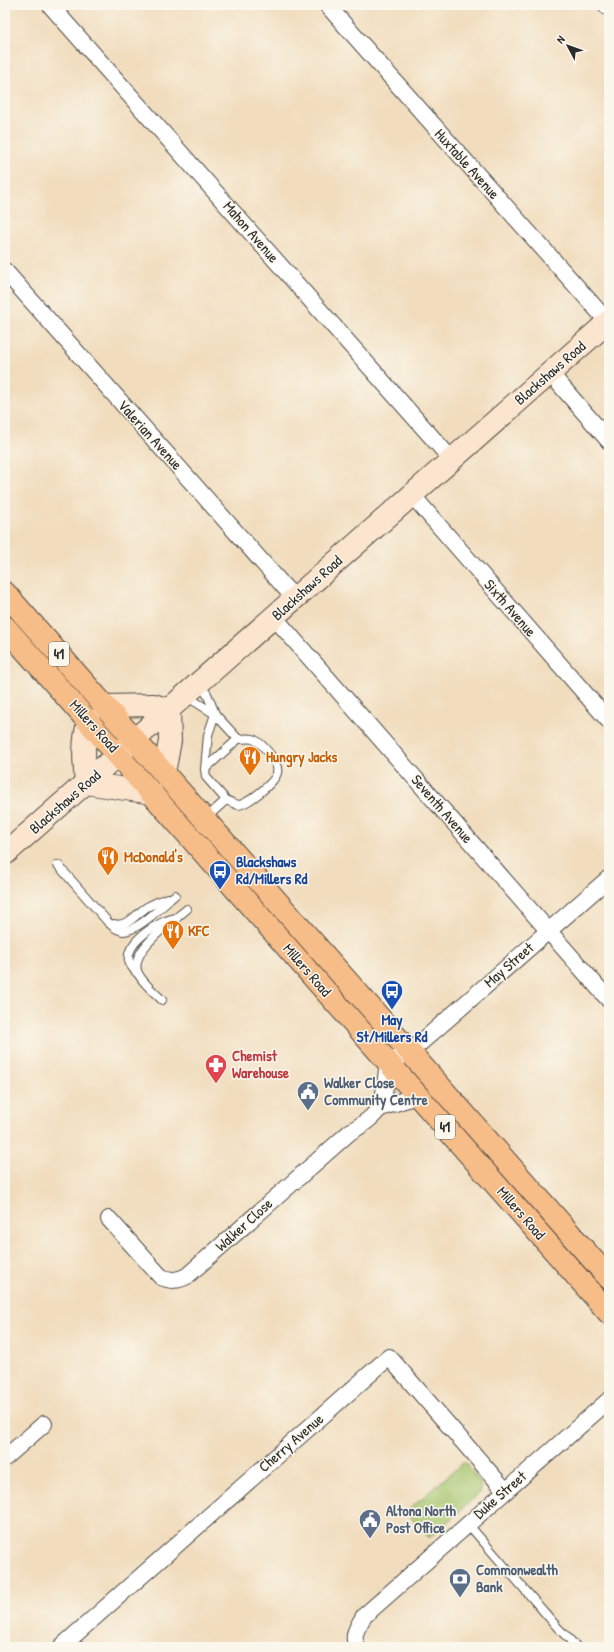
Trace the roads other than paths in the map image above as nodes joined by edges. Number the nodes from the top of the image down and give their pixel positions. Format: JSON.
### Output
{"nodes":[{"id":1,"x":50,"y":5,"type":"edge"},
{"id":2,"x":327,"y":5,"type":"edge"},
{"id":3,"x":606,"y":5,"type":"edge"},
{"id":4,"x":609,"y":8,"type":"edge"},
{"id":5,"x":5,"y":271,"type":"edge"},
{"id":6,"x":608,"y":321,"type":"edge"},
{"id":7,"x":550,"y":373,"type":"junction"},
{"id":8,"x":609,"y":441,"type":"edge"},
{"id":9,"x":452,"y":460,"type":"junction"},
{"id":10,"x":412,"y":495,"type":"junction"},
{"id":11,"x":5,"y":593,"type":"edge"},
{"id":12,"x":295,"y":598,"type":"junction"},
{"id":13,"x":274,"y":617,"type":"junction"},
{"id":14,"x":5,"y":627,"type":"edge"},
{"id":15,"x":193,"y":689,"type":"junction"},
{"id":16,"x":169,"y":711,"type":"junction"},
{"id":17,"x":96,"y":713,"type":"junction"},
{"id":18,"x":215,"y":714,"type":"junction"},
{"id":19,"x":609,"y":721,"type":"edge"},
{"id":20,"x":238,"y":739,"type":"junction"},
{"id":21,"x":135,"y":740,"type":"junction"},
{"id":22,"x":119,"y":755,"type":"junction"},
{"id":23,"x":205,"y":770,"type":"junction"},
{"id":24,"x":164,"y":773,"type":"junction"},
{"id":25,"x":86,"y":783,"type":"junction"},
{"id":26,"x":152,"y":794,"type":"junction"},
{"id":27,"x":226,"y":800,"type":"junction"},
{"id":28,"x":205,"y":819,"type":"junction"},
{"id":29,"x":5,"y":854,"type":"edge"},
{"id":30,"x":58,"y":865,"type":"dead end"},
{"id":31,"x":609,"y":878,"type":"edge"},
{"id":32,"x":175,"y":895,"type":"dead end"},
{"id":33,"x":187,"y":909,"type":"dead end"},
{"id":34,"x":548,"y":931,"type":"junction"},
{"id":35,"x":162,"y":1000,"type":"dead end"},
{"id":36,"x":609,"y":1000,"type":"edge"},
{"id":37,"x":410,"y":1052,"type":"junction"},
{"id":38,"x":393,"y":1068,"type":"junction"},
{"id":39,"x":416,"y":1096,"type":"junction"},
{"id":40,"x":381,"y":1108,"type":"junction"},
{"id":41,"x":109,"y":1219,"type":"dead end"},
{"id":42,"x":609,"y":1278,"type":"edge"},
{"id":43,"x":609,"y":1313,"type":"edge"},
{"id":44,"x":609,"y":1400,"type":"edge"},
{"id":45,"x":44,"y":1424,"type":"dead end"},
{"id":46,"x":5,"y":1458,"type":"edge"},
{"id":47,"x":505,"y":1490,"type":"junction"},
{"id":48,"x":468,"y":1524,"type":"junction"},
{"id":49,"x":61,"y":1647,"type":"edge"},
{"id":50,"x":357,"y":1647,"type":"edge"},
{"id":51,"x":577,"y":1647,"type":"edge"}],
"edges":[{"from":1,"to":9,"type":"street","name":"Mahon Avenue"},
{"from":2,"to":6,"type":"street","name":"Huxtable Avenue"},
{"from":3,"to":4,"type":"street"},
{"from":5,"to":12,"type":"street","name":"Valerian Avenue"},
{"from":6,"to":7,"type":"main road","name":"Blackshaws Road"},
{"from":7,"to":8,"type":"street"},
{"from":7,"to":9,"type":"main road","name":"Blackshaws Road"},
{"from":9,"to":10,"type":"main road","name":"Blackshaws Road"},
{"from":10,"to":12,"type":"main road","name":"Blackshaws Road"},
{"from":10,"to":19,"type":"street","name":"Sixth Avenue"},
{"from":11,"to":17,"type":"main road","name":"Millers Road","number":"41"},
{"from":12,"to":13,"type":"main road","name":"Blackshaws Road"},
{"from":13,"to":15,"type":"main road","name":"Blackshaws Road"},
{"from":13,"to":34,"type":"street","name":"Seventh Avenue"},
{"from":14,"to":17,"type":"main road","name":"Millers Road","number":"41"},
{"from":15,"to":16,"type":"main road","name":"Blackshaws Road"},
{"from":15,"to":18,"type":"lane"},
{"from":15,"to":18,"type":"lane"},
{"from":16,"to":17,"type":"main road"},
{"from":16,"to":21,"type":"main road","name":"Blackshaws Road"},
{"from":16,"to":24,"type":"main road"},
{"from":17,"to":21,"type":"main road","name":"Millers Road","number":"41"},
{"from":17,"to":22,"type":"main road","name":"Millers Road","number":"41"},
{"from":17,"to":25,"type":"main road"},
{"from":18,"to":20,"type":"lane"},
{"from":18,"to":23,"type":"lane"},
{"from":20,"to":23,"type":"lane"},
{"from":20,"to":27,"type":"lane"},
{"from":21,"to":22,"type":"main road","name":"Blackshaws Road"},
{"from":21,"to":24,"type":"main road","name":"Millers Road","number":"41"},
{"from":22,"to":25,"type":"main road","name":"Blackshaws Road"},
{"from":22,"to":26,"type":"main road","name":"Millers Road","number":"41"},
{"from":23,"to":27,"type":"lane"},
{"from":24,"to":28,"type":"main road","name":"Millers Road","number":"41"},
{"from":25,"to":26,"type":"main road"},
{"from":25,"to":29,"type":"main road","name":"Blackshaws Road"},
{"from":26,"to":38,"type":"main road","name":"Millers Road","number":"41"},
{"from":27,"to":28,"type":"lane"},
{"from":28,"to":37,"type":"main road","name":"Millers Road","number":"41"},
{"from":30,"to":32,"type":"lane"},
{"from":31,"to":34,"type":"street","name":"May Street"},
{"from":33,"to":35,"type":"lane"},
{"from":34,"to":36,"type":"street","name":"Seventh Avenue"},
{"from":34,"to":37,"type":"street","name":"May Street"},
{"from":37,"to":38,"type":"street","name":"May Street"},
{"from":37,"to":42,"type":"main road","name":"Millers Road","number":"41"},
{"from":38,"to":39,"type":"main road","name":"Millers Road","number":"41"},
{"from":38,"to":40,"type":"street"},
{"from":39,"to":40,"type":"street","name":"Walker Close"},
{"from":39,"to":43,"type":"main road","name":"Millers Road","number":"41"},
{"from":40,"to":41,"type":"street","name":"Walker Close"},
{"from":44,"to":47,"type":"street","name":"Duke Street"},
{"from":45,"to":46,"type":"street"},
{"from":47,"to":48,"type":"street","name":"Duke Street"},
{"from":47,"to":49,"type":"street","name":"Cherry Avenue"},
{"from":48,"to":50,"type":"street","name":"Duke Street"},
{"from":48,"to":51,"type":"lane"}]}
